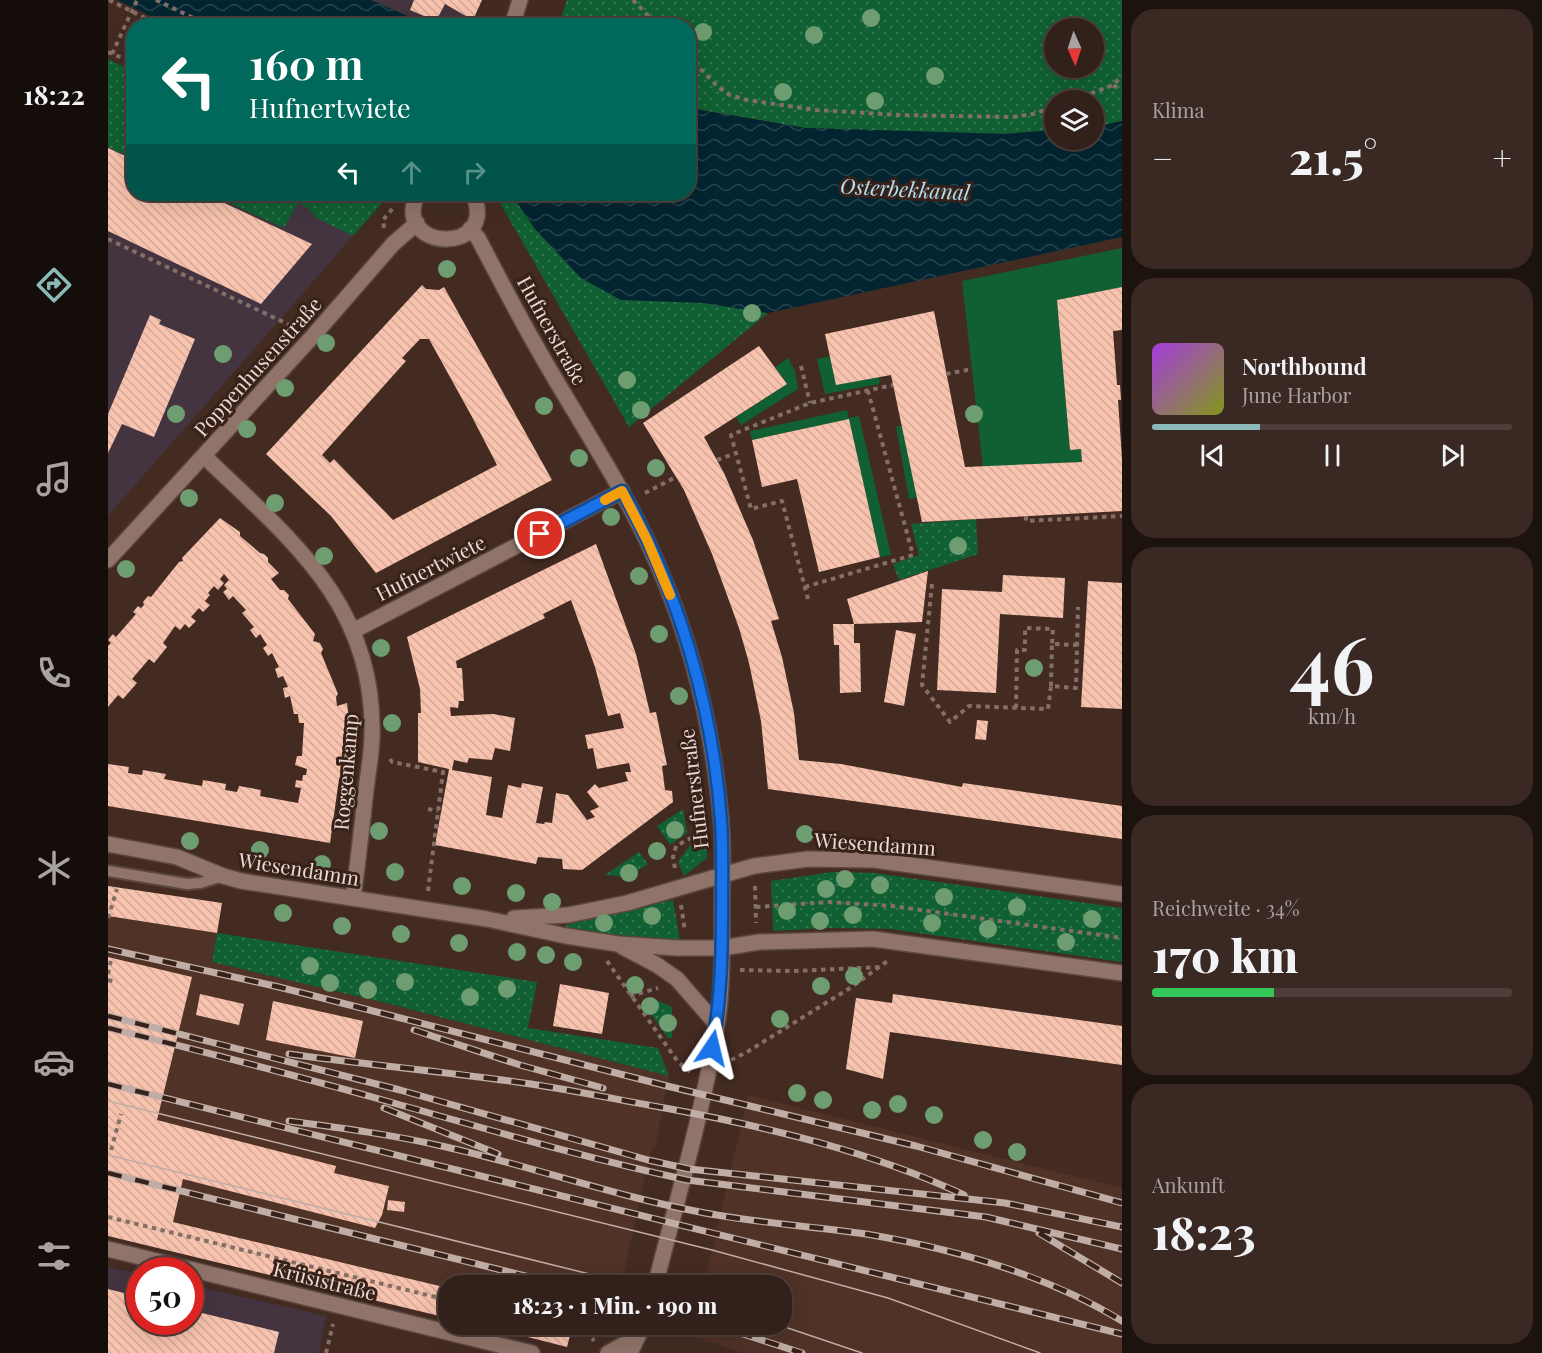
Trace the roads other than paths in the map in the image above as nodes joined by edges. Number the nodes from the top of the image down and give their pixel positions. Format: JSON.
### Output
{"nodes":[{"id":1,"x":520,"y":0,"type":"edge"},
{"id":2,"x":514,"y":18,"type":"edge"},
{"id":3,"x":416,"y":201,"type":"edge"},
{"id":4,"x":474,"y":201,"type":"edge"},
{"id":5,"x":417,"y":223,"type":"junction"},
{"id":6,"x":470,"y":229,"type":"junction"},
{"id":7,"x":204,"y":456,"type":"junction"},
{"id":8,"x":625,"y":497,"type":"junction"},
{"id":9,"x":108,"y":560,"type":"edge"},
{"id":10,"x":353,"y":631,"type":"junction"},
{"id":11,"x":108,"y":844,"type":"edge"},
{"id":12,"x":108,"y":871,"type":"edge"},
{"id":13,"x":722,"y":874,"type":"junction"},
{"id":14,"x":222,"y":876,"type":"junction"},
{"id":15,"x":1122,"y":894,"type":"edge"},
{"id":16,"x":353,"y":898,"type":"junction"},
{"id":17,"x":487,"y":919,"type":"junction"},
{"id":18,"x":618,"y":944,"type":"junction"},
{"id":19,"x":722,"y":948,"type":"junction"},
{"id":20,"x":1122,"y":973,"type":"edge"},
{"id":21,"x":717,"y":1025,"type":"junction"},
{"id":22,"x":108,"y":1249,"type":"edge"},
{"id":23,"x":658,"y":1275,"type":"edge"},
{"id":24,"x":634,"y":1335,"type":"edge"},
{"id":25,"x":639,"y":1335,"type":"edge"},
{"id":26,"x":644,"y":1335,"type":"edge"},
{"id":27,"x":602,"y":1349,"type":"edge"},
{"id":28,"x":532,"y":1353,"type":"edge"},
{"id":29,"x":630,"y":1353,"type":"edge"},
{"id":30,"x":645,"y":1353,"type":"edge"}],
"edges":[{"from":1,"to":2,"type":"street"},
{"from":3,"to":5,"type":"street"},
{"from":4,"to":6,"type":"street"},
{"from":5,"to":6,"type":"street"},
{"from":5,"to":7,"type":"street","name":"Poppenhusenstraße"},
{"from":6,"to":8,"type":"street","name":"Hufnerstraße"},
{"from":7,"to":9,"type":"street","name":"Poppenhusenstraße"},
{"from":7,"to":10,"type":"street","name":"Roggenkamp"},
{"from":8,"to":10,"type":"street","name":"Hufnertwiete"},
{"from":8,"to":13,"type":"street","name":"Hufnerstraße"},
{"from":10,"to":16,"type":"street","name":"Roggenkamp"},
{"from":11,"to":14,"type":"street","name":"Wiesendamm"},
{"from":12,"to":14,"type":"lane"},
{"from":13,"to":15,"type":"street","name":"Wiesendamm"},
{"from":13,"to":17,"type":"street","name":"Wiesendamm"},
{"from":13,"to":19,"type":"street","name":"Hufnerstraße"},
{"from":14,"to":16,"type":"street","name":"Wiesendamm"},
{"from":16,"to":17,"type":"street","name":"Wiesendamm"},
{"from":17,"to":18,"type":"street","name":"Wiesendamm"},
{"from":18,"to":19,"type":"street","name":"Wiesendamm"},
{"from":18,"to":21,"type":"street"},
{"from":19,"to":20,"type":"street","name":"Wiesendamm"},
{"from":19,"to":21,"type":"street","name":"Hufnerstraße"},
{"from":21,"to":23,"type":"street","name":"Hufnerstraße"},
{"from":22,"to":28,"type":"street","name":"Krüsistraße"},
{"from":24,"to":27,"type":"street"},
{"from":25,"to":29,"type":"street"},
{"from":26,"to":30,"type":"street"}]}
